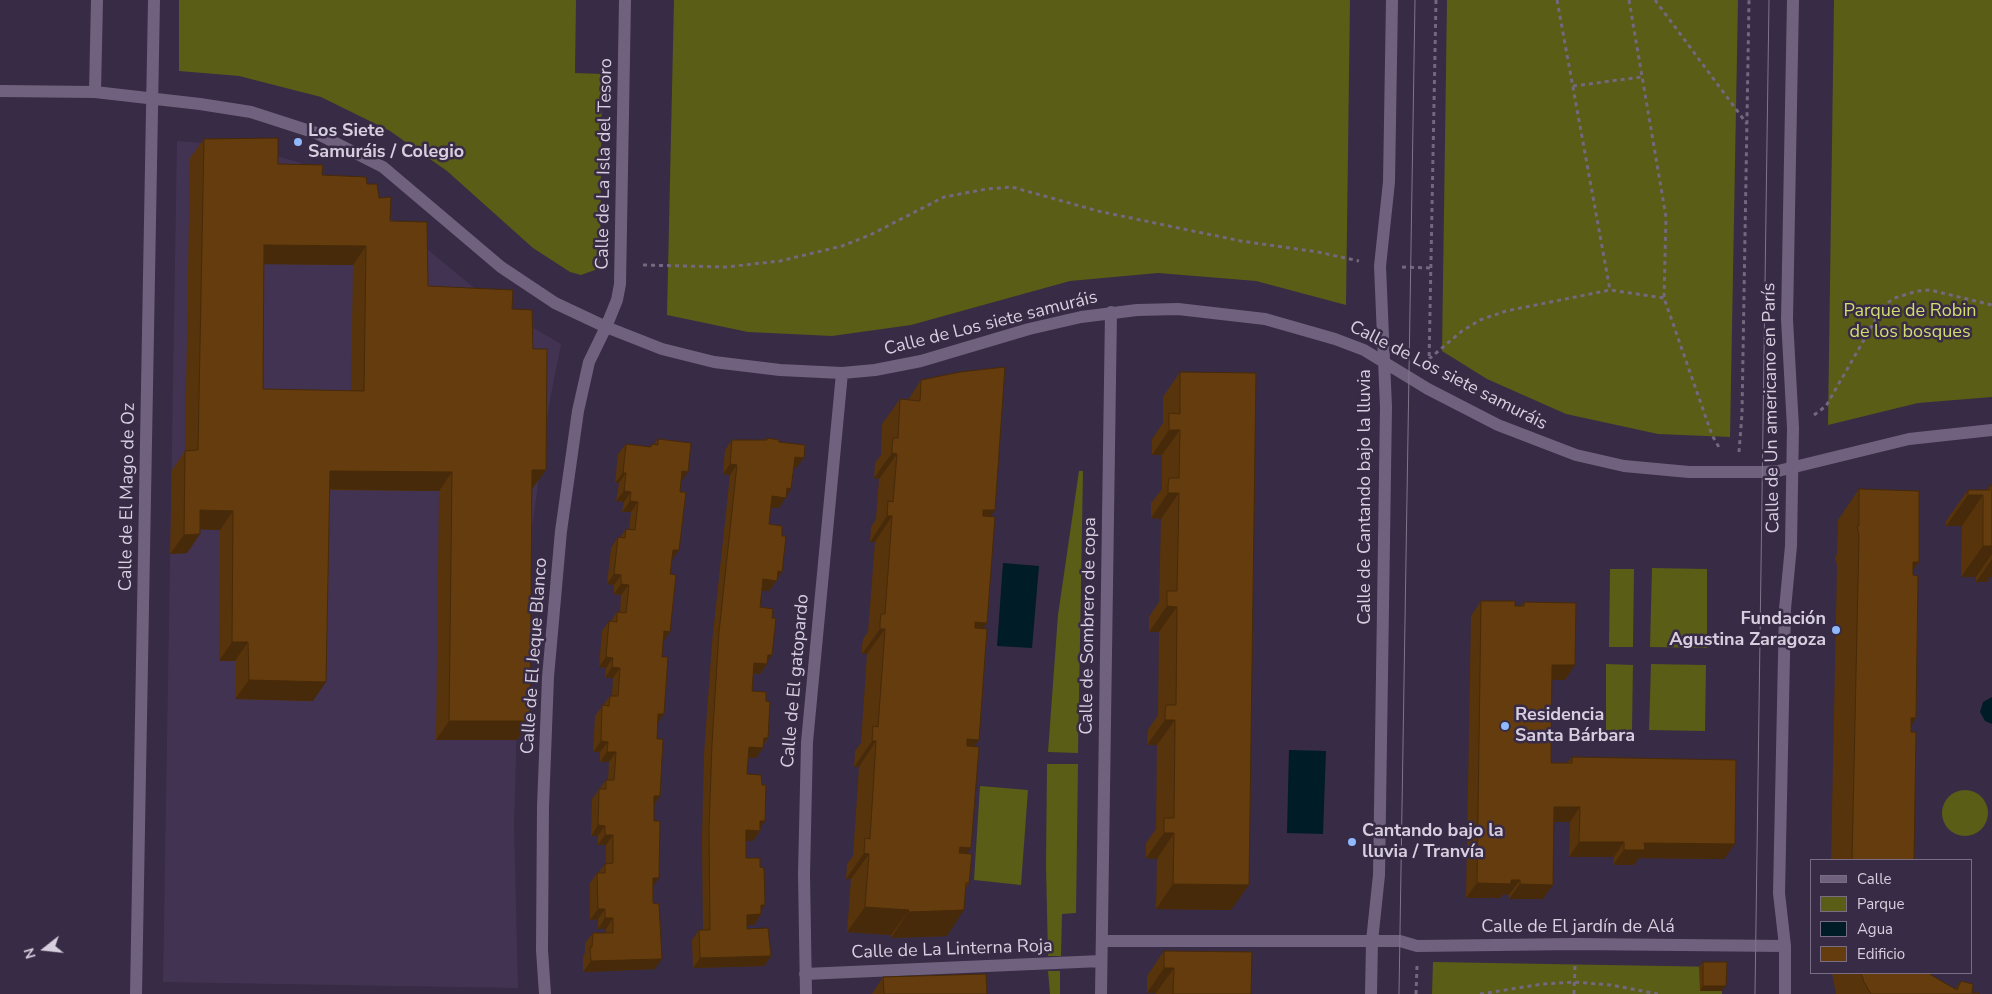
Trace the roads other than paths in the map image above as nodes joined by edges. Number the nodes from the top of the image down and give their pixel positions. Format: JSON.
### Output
{"nodes":[{"id":1,"x":97,"y":0,"type":"edge"},
{"id":2,"x":154,"y":0,"type":"edge"},
{"id":3,"x":625,"y":0,"type":"edge"},
{"id":4,"x":1392,"y":0,"type":"edge"},
{"id":5,"x":1793,"y":0,"type":"edge"},
{"id":6,"x":0,"y":91,"type":"edge"},
{"id":7,"x":95,"y":92,"type":"junction"},
{"id":8,"x":153,"y":98,"type":"junction"},
{"id":9,"x":1111,"y":312,"type":"junction"},
{"id":10,"x":606,"y":327,"type":"junction"},
{"id":11,"x":1384,"y":360,"type":"junction"},
{"id":12,"x":842,"y":373,"type":"junction"},
{"id":13,"x":1992,"y":430,"type":"edge"},
{"id":14,"x":1792,"y":468,"type":"junction"},
{"id":15,"x":1102,"y":941,"type":"junction"},
{"id":16,"x":1372,"y":941,"type":"junction"},
{"id":17,"x":1785,"y":946,"type":"junction"},
{"id":18,"x":1101,"y":961,"type":"junction"},
{"id":19,"x":805,"y":974,"type":"junction"},
{"id":20,"x":136,"y":994,"type":"edge"},
{"id":21,"x":545,"y":994,"type":"edge"},
{"id":22,"x":806,"y":994,"type":"edge"},
{"id":23,"x":1101,"y":994,"type":"edge"},
{"id":24,"x":1371,"y":994,"type":"edge"},
{"id":25,"x":1785,"y":994,"type":"edge"}],
"edges":[{"from":1,"to":7,"type":"street"},
{"from":2,"to":8,"type":"street","name":"Calle de El Mago de Oz"},
{"from":3,"to":10,"type":"street","name":"Calle de La Isla del Tesoro"},
{"from":4,"to":11,"type":"street","name":"Calle de Cantando bajo la lluvia"},
{"from":5,"to":14,"type":"street","name":"Calle de Un americano en París"},
{"from":6,"to":7,"type":"street","name":"Calle de Los siete samuráis"},
{"from":7,"to":8,"type":"street","name":"Calle de Los siete samuráis"},
{"from":8,"to":10,"type":"street","name":"Calle de Los siete samuráis"},
{"from":8,"to":20,"type":"street","name":"Calle de El Mago de Oz"},
{"from":9,"to":11,"type":"street","name":"Calle de Los siete samuráis"},
{"from":9,"to":12,"type":"street","name":"Calle de Los siete samuráis"},
{"from":9,"to":15,"type":"street","name":"Calle de Sombrero de copa"},
{"from":10,"to":12,"type":"street","name":"Calle de Los siete samuráis"},
{"from":10,"to":21,"type":"street","name":"Calle de El Jeque Blanco"},
{"from":11,"to":14,"type":"street","name":"Calle de Los siete samuráis"},
{"from":11,"to":16,"type":"street","name":"Calle de Cantando bajo la lluvia"},
{"from":12,"to":19,"type":"street","name":"Calle de El gatopardo"},
{"from":13,"to":14,"type":"street","name":"Calle de Los siete samuráis"},
{"from":14,"to":17,"type":"street","name":"Calle de Un americano en París"},
{"from":15,"to":16,"type":"street"},
{"from":15,"to":18,"type":"street","name":"Calle de Sombrero de copa"},
{"from":16,"to":17,"type":"street","name":"Calle de El jardín de Alá"},
{"from":16,"to":24,"type":"street","name":"Calle de Cantando bajo la lluvia"},
{"from":17,"to":25,"type":"street","name":"Calle de Un americano en París"},
{"from":18,"to":19,"type":"street","name":"Calle de La Linterna Roja"},
{"from":18,"to":23,"type":"street","name":"Calle de Sombrero de copa"},
{"from":19,"to":22,"type":"street","name":"Calle de El gatopardo"}]}
